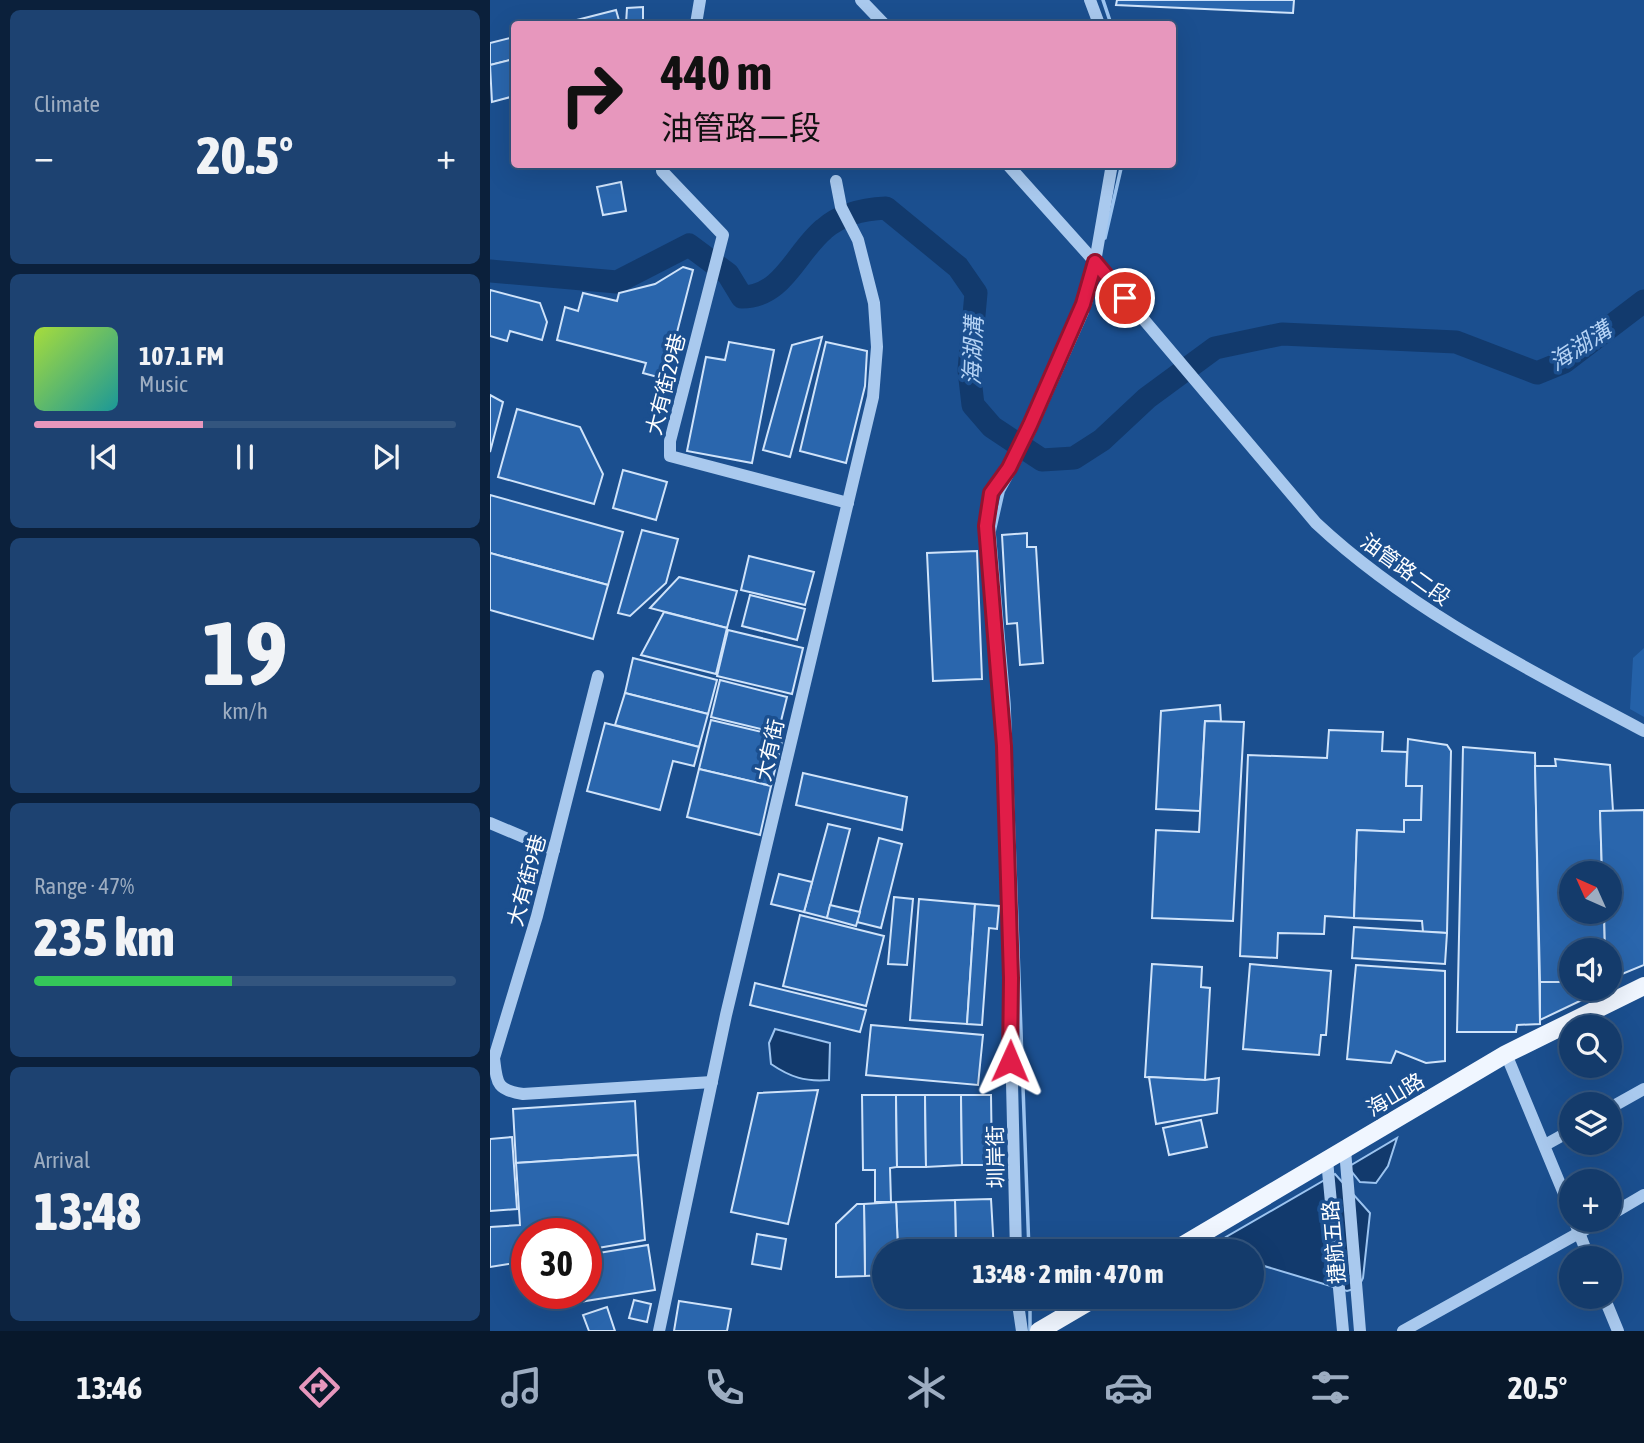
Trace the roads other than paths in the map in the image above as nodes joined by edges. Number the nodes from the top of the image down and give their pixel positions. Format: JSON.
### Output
{"nodes":[{"id":1,"x":700,"y":0,"type":"edge"},
{"id":2,"x":861,"y":0,"type":"edge"},
{"id":3,"x":1090,"y":0,"type":"edge"},
{"id":4,"x":696,"y":21,"type":"edge"},
{"id":5,"x":881,"y":21,"type":"edge"},
{"id":6,"x":1098,"y":21,"type":"edge"},
{"id":7,"x":662,"y":168,"type":"edge"},
{"id":8,"x":1011,"y":168,"type":"edge"},
{"id":9,"x":1111,"y":168,"type":"edge"},
{"id":10,"x":836,"y":181,"type":"dead end"},
{"id":11,"x":1095,"y":262,"type":"junction"},
{"id":12,"x":848,"y":503,"type":"junction"},
{"id":13,"x":598,"y":676,"type":"dead end"},
{"id":14,"x":1644,"y":731,"type":"edge"},
{"id":15,"x":490,"y":823,"type":"edge"},
{"id":16,"x":554,"y":850,"type":"junction"},
{"id":17,"x":1644,"y":986,"type":"edge"},
{"id":18,"x":1506,"y":1054,"type":"junction"},
{"id":19,"x":712,"y":1082,"type":"junction"},
{"id":20,"x":1644,"y":1089,"type":"edge"},
{"id":21,"x":1622,"y":1101,"type":"edge"},
{"id":22,"x":1559,"y":1137,"type":"edge"},
{"id":23,"x":1545,"y":1145,"type":"junction"},
{"id":24,"x":1345,"y":1150,"type":"junction"},
{"id":25,"x":1328,"y":1160,"type":"junction"},
{"id":26,"x":1559,"y":1180,"type":"edge"},
{"id":27,"x":1644,"y":1195,"type":"edge"},
{"id":28,"x":1622,"y":1208,"type":"edge"},
{"id":29,"x":1580,"y":1233,"type":"joint"},
{"id":30,"x":1016,"y":1239,"type":"edge"},
{"id":31,"x":1194,"y":1239,"type":"edge"},
{"id":32,"x":1585,"y":1246,"type":"edge"},
{"id":33,"x":1019,"y":1309,"type":"edge"},
{"id":34,"x":1077,"y":1309,"type":"edge"},
{"id":35,"x":1609,"y":1309,"type":"edge"},
{"id":36,"x":659,"y":1331,"type":"edge"},
{"id":37,"x":1022,"y":1331,"type":"edge"},
{"id":38,"x":1039,"y":1331,"type":"edge"},
{"id":39,"x":1343,"y":1331,"type":"edge"},
{"id":40,"x":1360,"y":1331,"type":"edge"},
{"id":41,"x":1404,"y":1331,"type":"edge"},
{"id":42,"x":1618,"y":1331,"type":"edge"}],
"edges":[{"from":1,"to":4,"type":"street"},
{"from":2,"to":5,"type":"street"},
{"from":3,"to":6,"type":"street"},
{"from":7,"to":12,"type":"street","name":"大有街29巷"},
{"from":8,"to":11,"type":"street"},
{"from":9,"to":11,"type":"street","name":"圳岸街"},
{"from":10,"to":12,"type":"street","name":"大有街"},
{"from":11,"to":14,"type":"street","name":"油管路二段"},
{"from":11,"to":30,"type":"street","name":"圳岸街"},
{"from":12,"to":19,"type":"street","name":"大有街"},
{"from":13,"to":16,"type":"street","name":"大有街9巷"},
{"from":15,"to":16,"type":"street"},
{"from":16,"to":19,"type":"street","name":"大有街9巷"},
{"from":17,"to":18,"type":"main road","name":"海山路"},
{"from":18,"to":23,"type":"street"},
{"from":18,"to":24,"type":"main road","name":"海山路"},
{"from":19,"to":36,"type":"street","name":"大有街"},
{"from":20,"to":21,"type":"street"},
{"from":22,"to":23,"type":"street"},
{"from":23,"to":26,"type":"street"},
{"from":24,"to":25,"type":"main road","name":"海山路"},
{"from":24,"to":40,"type":"street","name":"捷航五路"},
{"from":25,"to":31,"type":"main road","name":"海山路"},
{"from":25,"to":39,"type":"street","name":"捷航五路"},
{"from":27,"to":28,"type":"street"},
{"from":29,"to":32,"type":"street"},
{"from":29,"to":41,"type":"street"},
{"from":33,"to":37,"type":"street"},
{"from":34,"to":38,"type":"main road"},
{"from":35,"to":42,"type":"street"}]}
